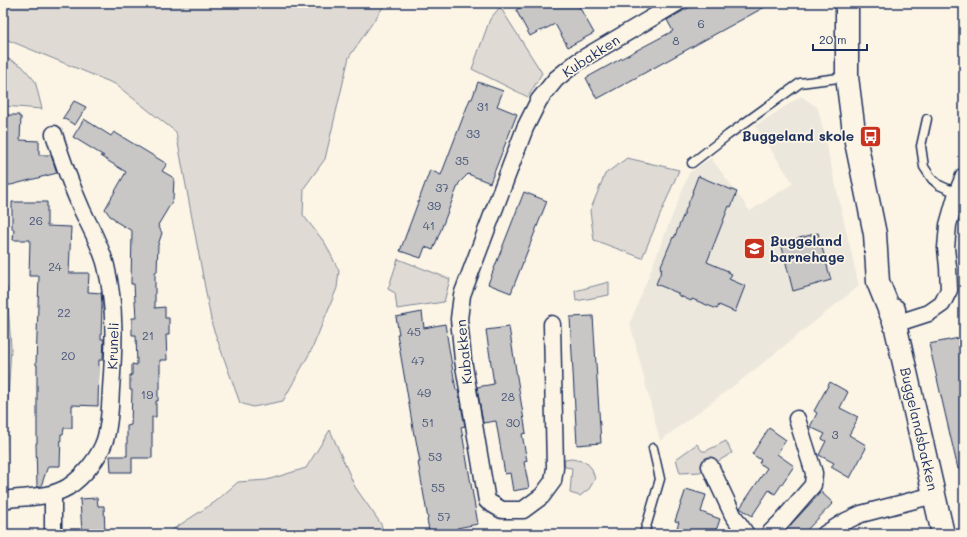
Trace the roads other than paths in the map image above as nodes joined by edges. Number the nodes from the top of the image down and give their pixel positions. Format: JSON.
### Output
{"nodes":[{"id":1,"x":677,"y":3,"type":"edge"},
{"id":2,"x":847,"y":3,"type":"edge"},
{"id":3,"x":847,"y":77,"type":"junction"},
{"id":4,"x":927,"y":119,"type":"dead end"},
{"id":5,"x":54,"y":134,"type":"dead end"},
{"id":6,"x":692,"y":163,"type":"dead end"},
{"id":7,"x":964,"y":176,"type":"edge"},
{"id":8,"x":957,"y":193,"type":"junction"},
{"id":9,"x":552,"y":324,"type":"dead end"},
{"id":10,"x":895,"y":324,"type":"junction"},
{"id":11,"x":797,"y":419,"type":"dead end"},
{"id":12,"x":653,"y":448,"type":"dead end"},
{"id":13,"x":710,"y":466,"type":"dead end"},
{"id":14,"x":53,"y":494,"type":"junction"},
{"id":15,"x":934,"y":495,"type":"junction"},
{"id":16,"x":3,"y":500,"type":"edge"},
{"id":17,"x":53,"y":534,"type":"edge"},
{"id":18,"x":644,"y":534,"type":"edge"},
{"id":19,"x":746,"y":534,"type":"edge"},
{"id":20,"x":769,"y":534,"type":"edge"},
{"id":21,"x":825,"y":534,"type":"edge"},
{"id":22,"x":943,"y":534,"type":"edge"}],
"edges":[{"from":1,"to":9,"type":"street","name":"Kubakken"},
{"from":2,"to":3,"type":"street","name":"Buggelandsbakken"},
{"from":3,"to":6,"type":"lane"},
{"from":3,"to":10,"type":"street","name":"Buggelandsbakken"},
{"from":4,"to":8,"type":"lane"},
{"from":5,"to":14,"type":"street","name":"Kruneli"},
{"from":7,"to":8,"type":"street"},
{"from":8,"to":10,"type":"street"},
{"from":10,"to":15,"type":"street","name":"Buggelandsbakken"},
{"from":11,"to":20,"type":"street"},
{"from":12,"to":18,"type":"lane"},
{"from":13,"to":19,"type":"street"},
{"from":14,"to":16,"type":"street","name":"Kruneli"},
{"from":14,"to":17,"type":"street"},
{"from":15,"to":21,"type":"street"},
{"from":15,"to":22,"type":"street","name":"Buggelandsbakken"}]}
